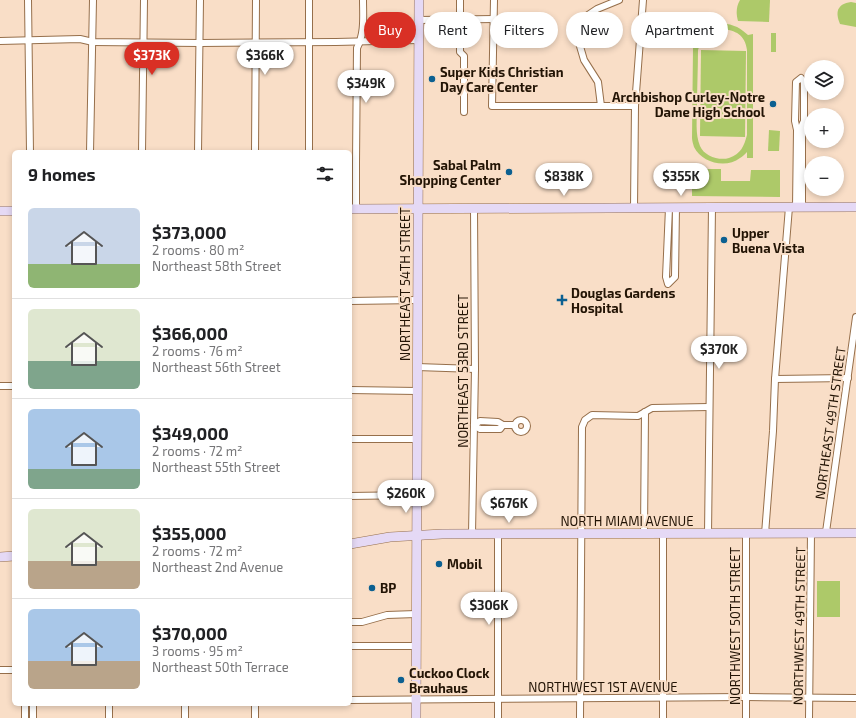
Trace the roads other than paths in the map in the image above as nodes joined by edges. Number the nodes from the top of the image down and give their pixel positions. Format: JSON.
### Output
{"nodes":[{"id":1,"x":28,"y":0,"type":"edge"},
{"id":2,"x":93,"y":0,"type":"edge"},
{"id":3,"x":144,"y":0,"type":"edge"},
{"id":4,"x":200,"y":0,"type":"edge"},
{"id":5,"x":256,"y":0,"type":"edge"},
{"id":6,"x":309,"y":0,"type":"edge"},
{"id":7,"x":363,"y":0,"type":"edge"},
{"id":8,"x":419,"y":0,"type":"edge"},
{"id":9,"x":460,"y":0,"type":"edge"},
{"id":10,"x":494,"y":0,"type":"edge"},
{"id":11,"x":619,"y":0,"type":"edge"},
{"id":12,"x":643,"y":0,"type":"edge"},
{"id":13,"x":461,"y":12,"type":"edge"},
{"id":14,"x":494,"y":12,"type":"edge"},
{"id":15,"x":418,"y":20,"type":"junction"},
{"id":16,"x":424,"y":20,"type":"edge"},
{"id":17,"x":418,"y":40,"type":"junction"},
{"id":18,"x":29,"y":41,"type":"junction"},
{"id":19,"x":0,"y":42,"type":"edge"},
{"id":20,"x":93,"y":42,"type":"junction"},
{"id":21,"x":256,"y":42,"type":"junction"},
{"id":22,"x":309,"y":42,"type":"junction"},
{"id":23,"x":361,"y":42,"type":"junction"},
{"id":24,"x":143,"y":43,"type":"junction"},
{"id":25,"x":200,"y":43,"type":"junction"},
{"id":26,"x":460,"y":48,"type":"edge"},
{"id":27,"x":493,"y":48,"type":"edge"},
{"id":28,"x":601,"y":106,"type":"junction"},
{"id":29,"x":635,"y":106,"type":"junction"},
{"id":30,"x":464,"y":112,"type":"dead end"},
{"id":31,"x":30,"y":150,"type":"edge"},
{"id":32,"x":90,"y":150,"type":"edge"},
{"id":33,"x":142,"y":150,"type":"edge"},
{"id":34,"x":198,"y":150,"type":"edge"},
{"id":35,"x":255,"y":150,"type":"edge"},
{"id":36,"x":309,"y":150,"type":"edge"},
{"id":37,"x":353,"y":162,"type":"edge"},
{"id":38,"x":712,"y":207,"type":"junction"},
{"id":39,"x":796,"y":207,"type":"junction"},
{"id":40,"x":856,"y":207,"type":"edge"},
{"id":41,"x":418,"y":208,"type":"junction"},
{"id":42,"x":474,"y":208,"type":"junction"},
{"id":43,"x":634,"y":208,"type":"junction"},
{"id":44,"x":672,"y":208,"type":"junction"},
{"id":45,"x":353,"y":209,"type":"edge"},
{"id":46,"x":0,"y":211,"type":"edge"},
{"id":47,"x":12,"y":211,"type":"edge"},
{"id":48,"x":667,"y":265,"type":"junction"},
{"id":49,"x":675,"y":265,"type":"junction"},
{"id":50,"x":418,"y":300,"type":"junction"},
{"id":51,"x":352,"y":301,"type":"edge"},
{"id":52,"x":856,"y":317,"type":"edge"},
{"id":53,"x":417,"y":367,"type":"junction"},
{"id":54,"x":475,"y":369,"type":"junction"},
{"id":55,"x":848,"y":378,"type":"junction"},
{"id":56,"x":775,"y":379,"type":"junction"},
{"id":57,"x":0,"y":386,"type":"edge"},
{"id":58,"x":12,"y":386,"type":"edge"},
{"id":59,"x":352,"y":390,"type":"edge"},
{"id":60,"x":417,"y":391,"type":"junction"},
{"id":61,"x":710,"y":407,"type":"junction"},
{"id":62,"x":645,"y":412,"type":"junction"},
{"id":63,"x":474,"y":425,"type":"junction"},
{"id":64,"x":515,"y":426,"type":"dead end"},
{"id":65,"x":417,"y":438,"type":"junction"},
{"id":66,"x":352,"y":439,"type":"edge"},
{"id":67,"x":416,"y":495,"type":"junction"},
{"id":68,"x":352,"y":496,"type":"edge"},
{"id":69,"x":826,"y":532,"type":"junction"},
{"id":70,"x":811,"y":533,"type":"junction"},
{"id":71,"x":856,"y":533,"type":"edge"},
{"id":72,"x":472,"y":534,"type":"junction"},
{"id":73,"x":498,"y":534,"type":"junction"},
{"id":74,"x":581,"y":534,"type":"junction"},
{"id":75,"x":644,"y":534,"type":"junction"},
{"id":76,"x":664,"y":534,"type":"junction"},
{"id":77,"x":708,"y":534,"type":"junction"},
{"id":78,"x":746,"y":534,"type":"junction"},
{"id":79,"x":766,"y":534,"type":"junction"},
{"id":80,"x":416,"y":535,"type":"junction"},
{"id":81,"x":352,"y":544,"type":"edge"},
{"id":82,"x":12,"y":556,"type":"edge"},
{"id":83,"x":0,"y":557,"type":"edge"},
{"id":84,"x":416,"y":614,"type":"junction"},
{"id":85,"x":352,"y":622,"type":"edge"},
{"id":86,"x":352,"y":646,"type":"edge"},
{"id":87,"x":416,"y":646,"type":"junction"},
{"id":88,"x":0,"y":670,"type":"edge"},
{"id":89,"x":12,"y":670,"type":"edge"},
{"id":90,"x":746,"y":697,"type":"junction"},
{"id":91,"x":499,"y":698,"type":"junction"},
{"id":92,"x":580,"y":698,"type":"junction"},
{"id":93,"x":663,"y":698,"type":"junction"},
{"id":94,"x":809,"y":698,"type":"junction"},
{"id":95,"x":856,"y":698,"type":"edge"},
{"id":96,"x":352,"y":700,"type":"edge"},
{"id":97,"x":416,"y":700,"type":"junction"},
{"id":98,"x":25,"y":706,"type":"edge"},
{"id":99,"x":33,"y":706,"type":"edge"},
{"id":100,"x":109,"y":706,"type":"edge"},
{"id":101,"x":185,"y":706,"type":"edge"},
{"id":102,"x":255,"y":706,"type":"edge"},
{"id":103,"x":25,"y":718,"type":"edge"},
{"id":104,"x":33,"y":718,"type":"edge"},
{"id":105,"x":109,"y":718,"type":"edge"},
{"id":106,"x":185,"y":718,"type":"edge"},
{"id":107,"x":255,"y":718,"type":"edge"},
{"id":108,"x":416,"y":718,"type":"edge"},
{"id":109,"x":498,"y":718,"type":"edge"},
{"id":110,"x":580,"y":718,"type":"edge"},
{"id":111,"x":663,"y":718,"type":"edge"},
{"id":112,"x":746,"y":718,"type":"edge"},
{"id":113,"x":809,"y":718,"type":"edge"}],
"edges":[{"from":1,"to":18,"type":"street"},
{"from":2,"to":20,"type":"street"},
{"from":3,"to":24,"type":"street"},
{"from":4,"to":25,"type":"street"},
{"from":5,"to":21,"type":"street"},
{"from":6,"to":22,"type":"street"},
{"from":7,"to":23,"type":"street"},
{"from":8,"to":15,"type":"main road","name":"NORTHEAST 54TH STREET"},
{"from":9,"to":13,"type":"street"},
{"from":10,"to":14,"type":"street"},
{"from":11,"to":28,"type":"street"},
{"from":12,"to":29,"type":"street"},
{"from":15,"to":16,"type":"street"},
{"from":15,"to":17,"type":"main road","name":"NORTHEAST 54TH STREET"},
{"from":17,"to":23,"type":"street"},
{"from":17,"to":41,"type":"main road","name":"NORTHEAST 54TH STREET"},
{"from":18,"to":19,"type":"street"},
{"from":18,"to":20,"type":"street"},
{"from":18,"to":31,"type":"street"},
{"from":20,"to":24,"type":"street"},
{"from":20,"to":32,"type":"street"},
{"from":21,"to":22,"type":"street"},
{"from":21,"to":25,"type":"street"},
{"from":21,"to":35,"type":"street"},
{"from":22,"to":23,"type":"street"},
{"from":22,"to":36,"type":"street"},
{"from":23,"to":37,"type":"street"},
{"from":24,"to":25,"type":"street"},
{"from":24,"to":33,"type":"street"},
{"from":25,"to":34,"type":"street"},
{"from":26,"to":30,"type":"street"},
{"from":27,"to":28,"type":"street"},
{"from":28,"to":29,"type":"street"},
{"from":29,"to":43,"type":"street"},
{"from":37,"to":45,"type":"street"},
{"from":38,"to":39,"type":"main road"},
{"from":38,"to":44,"type":"main road"},
{"from":38,"to":61,"type":"street"},
{"from":39,"to":39,"type":"street"},
{"from":39,"to":40,"type":"main road"},
{"from":39,"to":56,"type":"street"},
{"from":41,"to":42,"type":"main road"},
{"from":41,"to":45,"type":"main road"},
{"from":41,"to":50,"type":"main road","name":"NORTHEAST 54TH STREET"},
{"from":42,"to":43,"type":"main road"},
{"from":42,"to":54,"type":"street","name":"NORTHEAST 53RD STREET"},
{"from":43,"to":44,"type":"main road"},
{"from":44,"to":48,"type":"street"},
{"from":44,"to":49,"type":"street"},
{"from":46,"to":47,"type":"main road"},
{"from":48,"to":49,"type":"street"},
{"from":48,"to":49,"type":"street"},
{"from":50,"to":51,"type":"street"},
{"from":50,"to":53,"type":"main road","name":"NORTHEAST 54TH STREET"},
{"from":52,"to":55,"type":"street","name":"NORTHEAST 49TH STREET"},
{"from":53,"to":54,"type":"street"},
{"from":53,"to":60,"type":"main road","name":"NORTHEAST 54TH STREET"},
{"from":54,"to":63,"type":"street","name":"NORTHEAST 53RD STREET"},
{"from":55,"to":56,"type":"street"},
{"from":55,"to":69,"type":"street","name":"NORTHEAST 49TH STREET"},
{"from":56,"to":79,"type":"street"},
{"from":57,"to":58,"type":"street"},
{"from":59,"to":60,"type":"street"},
{"from":60,"to":65,"type":"main road","name":"NORTHEAST 54TH STREET"},
{"from":61,"to":62,"type":"street"},
{"from":61,"to":77,"type":"street"},
{"from":62,"to":74,"type":"street"},
{"from":62,"to":75,"type":"street"},
{"from":63,"to":64,"type":"street"},
{"from":63,"to":72,"type":"street","name":"NORTHEAST 53RD STREET"},
{"from":65,"to":66,"type":"street"},
{"from":65,"to":67,"type":"main road","name":"NORTHEAST 54TH STREET"},
{"from":67,"to":68,"type":"street"},
{"from":67,"to":80,"type":"main road","name":"NORTHEAST 54TH STREET"},
{"from":69,"to":70,"type":"main road","name":"NORTH MIAMI AVENUE"},
{"from":69,"to":71,"type":"main road","name":"NORTH MIAMI AVENUE"},
{"from":70,"to":79,"type":"main road","name":"NORTH MIAMI AVENUE"},
{"from":70,"to":94,"type":"street","name":"NORTHWEST 49TH STREET"},
{"from":72,"to":73,"type":"main road","name":"NORTH MIAMI AVENUE"},
{"from":72,"to":80,"type":"main road","name":"NORTH MIAMI AVENUE"},
{"from":73,"to":74,"type":"main road","name":"NORTH MIAMI AVENUE"},
{"from":73,"to":91,"type":"street"},
{"from":74,"to":75,"type":"main road","name":"NORTH MIAMI AVENUE"},
{"from":74,"to":92,"type":"street"},
{"from":75,"to":76,"type":"main road","name":"NORTH MIAMI AVENUE"},
{"from":76,"to":77,"type":"main road","name":"NORTH MIAMI AVENUE"},
{"from":76,"to":93,"type":"street"},
{"from":77,"to":78,"type":"main road","name":"NORTH MIAMI AVENUE"},
{"from":78,"to":79,"type":"main road","name":"NORTH MIAMI AVENUE"},
{"from":78,"to":90,"type":"street","name":"NORTHWEST 50TH STREET"},
{"from":80,"to":81,"type":"main road","name":"NORTH MIAMI AVENUE"},
{"from":80,"to":84,"type":"main road","name":"NORTHEAST 54TH STREET"},
{"from":82,"to":83,"type":"main road"},
{"from":84,"to":85,"type":"street"},
{"from":84,"to":87,"type":"main road","name":"NORTHEAST 54TH STREET"},
{"from":86,"to":87,"type":"street"},
{"from":87,"to":97,"type":"main road","name":"NORTHEAST 54TH STREET"},
{"from":88,"to":89,"type":"street"},
{"from":90,"to":93,"type":"street","name":"NORTHWEST 1ST AVENUE"},
{"from":90,"to":94,"type":"street","name":"NORTHWEST 1ST AVENUE"},
{"from":90,"to":112,"type":"street","name":"NORTHWEST 50TH STREET"},
{"from":91,"to":92,"type":"street","name":"NORTHWEST 1ST AVENUE"},
{"from":91,"to":97,"type":"street","name":"NORTHWEST 1ST AVENUE"},
{"from":91,"to":109,"type":"street"},
{"from":92,"to":93,"type":"street","name":"NORTHWEST 1ST AVENUE"},
{"from":92,"to":110,"type":"street"},
{"from":93,"to":111,"type":"street"},
{"from":94,"to":95,"type":"street","name":"NORTHWEST 1ST AVENUE"},
{"from":94,"to":113,"type":"street","name":"NORTHWEST 49TH STREET"},
{"from":96,"to":97,"type":"street","name":"NORTHWEST 1ST AVENUE"},
{"from":97,"to":108,"type":"main road","name":"NORTHEAST 54TH STREET"},
{"from":98,"to":103,"type":"street"},
{"from":99,"to":104,"type":"street"},
{"from":100,"to":105,"type":"street"},
{"from":101,"to":106,"type":"street"},
{"from":102,"to":107,"type":"street"}]}
